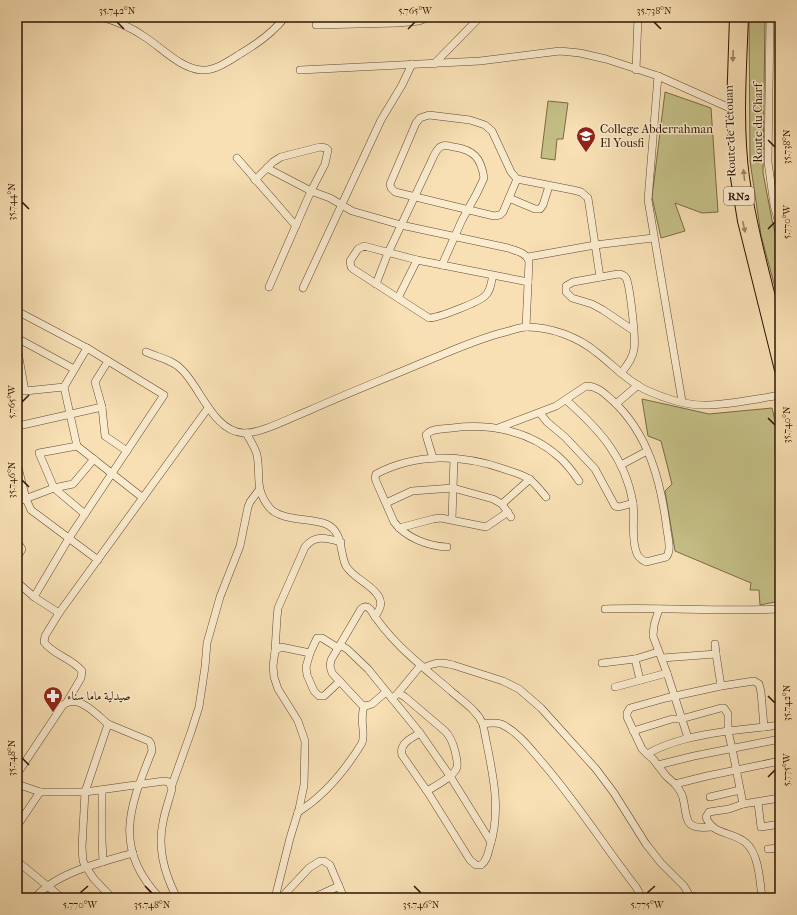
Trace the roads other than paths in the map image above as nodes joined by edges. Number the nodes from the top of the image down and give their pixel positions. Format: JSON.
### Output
{"nodes":[{"id":1,"x":101,"y":17,"type":"edge"},
{"id":2,"x":285,"y":17,"type":"edge"},
{"id":3,"x":480,"y":17,"type":"edge"},
{"id":4,"x":638,"y":17,"type":"edge"},
{"id":5,"x":735,"y":17,"type":"edge"},
{"id":6,"x":743,"y":17,"type":"edge"},
{"id":7,"x":770,"y":17,"type":"edge"},
{"id":8,"x":425,"y":18,"type":"edge"},
{"id":9,"x":316,"y":25,"type":"dead end"},
{"id":10,"x":412,"y":64,"type":"junction"},
{"id":11,"x":434,"y":64,"type":"junction"},
{"id":12,"x":300,"y":70,"type":"dead end"},
{"id":13,"x":636,"y":70,"type":"junction"},
{"id":14,"x":658,"y":76,"type":"junction"},
{"id":15,"x":732,"y":109,"type":"junction"},
{"id":16,"x":237,"y":158,"type":"dead end"},
{"id":17,"x":267,"y":168,"type":"junction"},
{"id":18,"x":517,"y":179,"type":"junction"},
{"id":19,"x":255,"y":180,"type":"junction"},
{"id":20,"x":549,"y":186,"type":"junction"},
{"id":21,"x":311,"y":190,"type":"junction"},
{"id":22,"x":414,"y":196,"type":"junction"},
{"id":23,"x":509,"y":198,"type":"junction"},
{"id":24,"x":342,"y":205,"type":"junction"},
{"id":25,"x":468,"y":209,"type":"junction"},
{"id":26,"x":401,"y":225,"type":"junction"},
{"id":27,"x":296,"y":226,"type":"junction"},
{"id":28,"x":780,"y":227,"type":"edge"},
{"id":29,"x":455,"y":237,"type":"junction"},
{"id":30,"x":653,"y":238,"type":"junction"},
{"id":31,"x":595,"y":245,"type":"junction"},
{"id":32,"x":388,"y":253,"type":"junction"},
{"id":33,"x":528,"y":257,"type":"junction"},
{"id":34,"x":417,"y":260,"type":"junction"},
{"id":35,"x":442,"y":265,"type":"junction"},
{"id":36,"x":493,"y":275,"type":"junction"},
{"id":37,"x":600,"y":277,"type":"junction"},
{"id":38,"x":528,"y":282,"type":"junction"},
{"id":39,"x":376,"y":284,"type":"junction"},
{"id":40,"x":269,"y":287,"type":"dead end"},
{"id":41,"x":303,"y":288,"type":"dead end"},
{"id":42,"x":398,"y":298,"type":"junction"},
{"id":43,"x":17,"y":311,"type":"edge"},
{"id":44,"x":526,"y":327,"type":"junction"},
{"id":45,"x":634,"y":331,"type":"junction"},
{"id":46,"x":780,"y":336,"type":"edge"},
{"id":47,"x":17,"y":338,"type":"edge"},
{"id":48,"x":17,"y":347,"type":"edge"},
{"id":49,"x":87,"y":348,"type":"junction"},
{"id":50,"x":146,"y":352,"type":"dead end"},
{"id":51,"x":18,"y":357,"type":"edge"},
{"id":52,"x":108,"y":361,"type":"junction"},
{"id":53,"x":74,"y":369,"type":"junction"},
{"id":54,"x":780,"y":370,"type":"edge"},
{"id":55,"x":622,"y":373,"type":"junction"},
{"id":56,"x":638,"y":385,"type":"junction"},
{"id":57,"x":64,"y":387,"type":"junction"},
{"id":58,"x":780,"y":395,"type":"edge"},
{"id":59,"x":566,"y":400,"type":"junction"},
{"id":60,"x":682,"y":401,"type":"junction"},
{"id":61,"x":616,"y":404,"type":"junction"},
{"id":62,"x":102,"y":407,"type":"junction"},
{"id":63,"x":208,"y":408,"type":"junction"},
{"id":64,"x":540,"y":413,"type":"junction"},
{"id":65,"x":70,"y":414,"type":"junction"},
{"id":66,"x":17,"y":425,"type":"edge"},
{"id":67,"x":498,"y":428,"type":"junction"},
{"id":68,"x":246,"y":433,"type":"junction"},
{"id":69,"x":77,"y":446,"type":"junction"},
{"id":70,"x":127,"y":451,"type":"junction"},
{"id":71,"x":647,"y":451,"type":"junction"},
{"id":72,"x":432,"y":458,"type":"junction"},
{"id":73,"x":454,"y":458,"type":"junction"},
{"id":74,"x":94,"y":459,"type":"junction"},
{"id":75,"x":17,"y":463,"type":"edge"},
{"id":76,"x":621,"y":466,"type":"junction"},
{"id":77,"x":112,"y":474,"type":"junction"},
{"id":78,"x":530,"y":479,"type":"junction"},
{"id":79,"x":579,"y":481,"type":"dead end"},
{"id":80,"x":54,"y":488,"type":"junction"},
{"id":81,"x":453,"y":488,"type":"junction"},
{"id":82,"x":259,"y":490,"type":"junction"},
{"id":83,"x":546,"y":497,"type":"dead end"},
{"id":84,"x":143,"y":498,"type":"junction"},
{"id":85,"x":26,"y":499,"type":"junction"},
{"id":86,"x":17,"y":502,"type":"edge"},
{"id":87,"x":386,"y":503,"type":"junction"},
{"id":88,"x":633,"y":503,"type":"junction"},
{"id":89,"x":502,"y":504,"type":"junction"},
{"id":90,"x":85,"y":514,"type":"junction"},
{"id":91,"x":452,"y":519,"type":"junction"},
{"id":92,"x":399,"y":528,"type":"junction"},
{"id":93,"x":69,"y":538,"type":"junction"},
{"id":94,"x":17,"y":541,"type":"edge"},
{"id":95,"x":341,"y":542,"type":"junction"},
{"id":96,"x":447,"y":547,"type":"dead end"},
{"id":97,"x":17,"y":558,"type":"edge"},
{"id":98,"x":98,"y":560,"type":"junction"},
{"id":99,"x":17,"y":582,"type":"edge"},
{"id":100,"x":34,"y":597,"type":"junction"},
{"id":101,"x":605,"y":609,"type":"dead end"},
{"id":102,"x":658,"y":609,"type":"junction"},
{"id":103,"x":780,"y":609,"type":"edge"},
{"id":104,"x":60,"y":613,"type":"junction"},
{"id":105,"x":375,"y":617,"type":"junction"},
{"id":106,"x":715,"y":644,"type":"dead end"},
{"id":107,"x":339,"y":646,"type":"junction"},
{"id":108,"x":275,"y":651,"type":"junction"},
{"id":109,"x":310,"y":653,"type":"junction"},
{"id":110,"x":716,"y":654,"type":"junction"},
{"id":111,"x":660,"y":655,"type":"junction"},
{"id":112,"x":635,"y":659,"type":"junction"},
{"id":113,"x":602,"y":663,"type":"dead end"},
{"id":114,"x":422,"y":667,"type":"junction"},
{"id":115,"x":667,"y":673,"type":"junction"},
{"id":116,"x":640,"y":680,"type":"junction"},
{"id":117,"x":340,"y":681,"type":"junction"},
{"id":118,"x":721,"y":686,"type":"junction"},
{"id":119,"x":615,"y":687,"type":"dead end"},
{"id":120,"x":386,"y":692,"type":"junction"},
{"id":121,"x":398,"y":693,"type":"junction"},
{"id":122,"x":674,"y":697,"type":"junction"},
{"id":123,"x":392,"y":699,"type":"junction"},
{"id":124,"x":67,"y":702,"type":"junction"},
{"id":125,"x":364,"y":706,"type":"junction"},
{"id":126,"x":681,"y":719,"type":"junction"},
{"id":127,"x":108,"y":724,"type":"junction"},
{"id":128,"x":483,"y":724,"type":"junction"},
{"id":129,"x":780,"y":725,"type":"edge"},
{"id":130,"x":764,"y":727,"type":"junction"},
{"id":131,"x":633,"y":731,"type":"junction"},
{"id":132,"x":728,"y":731,"type":"junction"},
{"id":133,"x":420,"y":733,"type":"junction"},
{"id":134,"x":688,"y":738,"type":"junction"},
{"id":135,"x":780,"y":739,"type":"edge"},
{"id":136,"x":732,"y":748,"type":"junction"},
{"id":137,"x":647,"y":754,"type":"junction"},
{"id":138,"x":780,"y":761,"type":"edge"},
{"id":139,"x":658,"y":765,"type":"junction"},
{"id":140,"x":736,"y":770,"type":"junction"},
{"id":141,"x":17,"y":774,"type":"edge"},
{"id":142,"x":450,"y":776,"type":"junction"},
{"id":143,"x":17,"y":784,"type":"edge"},
{"id":144,"x":675,"y":784,"type":"junction"},
{"id":145,"x":139,"y":785,"type":"junction"},
{"id":146,"x":172,"y":785,"type":"junction"},
{"id":147,"x":102,"y":790,"type":"junction"},
{"id":148,"x":740,"y":790,"type":"junction"},
{"id":149,"x":427,"y":791,"type":"junction"},
{"id":150,"x":40,"y":792,"type":"junction"},
{"id":151,"x":85,"y":792,"type":"junction"},
{"id":152,"x":710,"y":797,"type":"dead end"},
{"id":153,"x":780,"y":798,"type":"edge"},
{"id":154,"x":758,"y":803,"type":"junction"},
{"id":155,"x":743,"y":804,"type":"junction"},
{"id":156,"x":298,"y":812,"type":"junction"},
{"id":157,"x":780,"y":824,"type":"edge"},
{"id":158,"x":17,"y":826,"type":"edge"},
{"id":159,"x":712,"y":827,"type":"junction"},
{"id":160,"x":491,"y":842,"type":"junction"},
{"id":161,"x":780,"y":848,"type":"edge"},
{"id":162,"x":768,"y":849,"type":"dead end"},
{"id":163,"x":133,"y":853,"type":"junction"},
{"id":164,"x":17,"y":861,"type":"edge"},
{"id":165,"x":103,"y":862,"type":"junction"},
{"id":166,"x":86,"y":867,"type":"junction"},
{"id":167,"x":46,"y":886,"type":"junction"},
{"id":168,"x":339,"y":886,"type":"junction"},
{"id":169,"x":285,"y":896,"type":"edge"},
{"id":170,"x":691,"y":897,"type":"edge"},
{"id":171,"x":34,"y":898,"type":"edge"},
{"id":172,"x":62,"y":898,"type":"edge"},
{"id":173,"x":112,"y":898,"type":"edge"},
{"id":174,"x":160,"y":898,"type":"edge"},
{"id":175,"x":177,"y":898,"type":"edge"},
{"id":176,"x":275,"y":898,"type":"edge"},
{"id":177,"x":313,"y":898,"type":"edge"},
{"id":178,"x":344,"y":898,"type":"edge"},
{"id":179,"x":642,"y":898,"type":"edge"},
{"id":180,"x":700,"y":898,"type":"edge"},
{"id":181,"x":762,"y":898,"type":"edge"}],
"edges":[{"from":1,"to":2,"type":"street"},
{"from":3,"to":11,"type":"street"},
{"from":4,"to":13,"type":"street"},
{"from":5,"to":15,"type":"highway","name":"Route de Tétouan","number":"RN2","one_way":true},
{"from":46,"to":6,"type":"highway","name":"Route de Tétouan","number":"RN2","one_way":true},
{"from":7,"to":28,"type":"street","name":"Route du Charf"},
{"from":8,"to":9,"type":"street"},
{"from":10,"to":11,"type":"street"},
{"from":10,"to":12,"type":"street"},
{"from":10,"to":24,"type":"street"},
{"from":11,"to":13,"type":"street"},
{"from":13,"to":14,"type":"street"},
{"from":14,"to":15,"type":"street"},
{"from":14,"to":30,"type":"street"},
{"from":15,"to":54,"type":"highway","name":"Route de Tétouan","number":"RN2","one_way":true},
{"from":16,"to":19,"type":"street"},
{"from":17,"to":19,"type":"street"},
{"from":17,"to":21,"type":"street"},
{"from":17,"to":21,"type":"street"},
{"from":18,"to":20,"type":"street"},
{"from":18,"to":22,"type":"street"},
{"from":18,"to":23,"type":"street"},
{"from":19,"to":27,"type":"street"},
{"from":20,"to":23,"type":"street"},
{"from":20,"to":31,"type":"street"},
{"from":21,"to":24,"type":"street"},
{"from":21,"to":27,"type":"street"},
{"from":22,"to":25,"type":"street"},
{"from":22,"to":25,"type":"street"},
{"from":22,"to":26,"type":"street"},
{"from":23,"to":25,"type":"street"},
{"from":24,"to":26,"type":"street"},
{"from":24,"to":41,"type":"street"},
{"from":25,"to":29,"type":"street"},
{"from":26,"to":29,"type":"street"},
{"from":26,"to":32,"type":"street"},
{"from":27,"to":40,"type":"street"},
{"from":29,"to":33,"type":"street"},
{"from":29,"to":35,"type":"street"},
{"from":30,"to":31,"type":"street"},
{"from":30,"to":60,"type":"street"},
{"from":31,"to":33,"type":"street"},
{"from":31,"to":37,"type":"street"},
{"from":32,"to":34,"type":"street"},
{"from":32,"to":39,"type":"street"},
{"from":32,"to":39,"type":"street"},
{"from":33,"to":38,"type":"street"},
{"from":34,"to":35,"type":"street"},
{"from":34,"to":42,"type":"street"},
{"from":35,"to":36,"type":"street"},
{"from":36,"to":38,"type":"street"},
{"from":36,"to":42,"type":"street"},
{"from":37,"to":45,"type":"street"},
{"from":37,"to":45,"type":"street"},
{"from":38,"to":44,"type":"street"},
{"from":39,"to":42,"type":"street"},
{"from":43,"to":49,"type":"street"},
{"from":44,"to":55,"type":"street"},
{"from":44,"to":68,"type":"street"},
{"from":45,"to":55,"type":"street"},
{"from":47,"to":53,"type":"street"},
{"from":48,"to":51,"type":"street"},
{"from":49,"to":52,"type":"street"},
{"from":49,"to":53,"type":"street"},
{"from":50,"to":63,"type":"street"},
{"from":51,"to":57,"type":"street"},
{"from":52,"to":62,"type":"street"},
{"from":52,"to":70,"type":"street"},
{"from":53,"to":57,"type":"street"},
{"from":55,"to":56,"type":"street"},
{"from":56,"to":60,"type":"street"},
{"from":56,"to":61,"type":"street"},
{"from":57,"to":65,"type":"street"},
{"from":58,"to":60,"type":"street"},
{"from":59,"to":61,"type":"street"},
{"from":59,"to":64,"type":"street"},
{"from":59,"to":76,"type":"street"},
{"from":61,"to":71,"type":"street"},
{"from":62,"to":65,"type":"street"},
{"from":62,"to":70,"type":"street"},
{"from":63,"to":68,"type":"street"},
{"from":63,"to":84,"type":"street"},
{"from":64,"to":67,"type":"street"},
{"from":64,"to":88,"type":"street"},
{"from":65,"to":66,"type":"street"},
{"from":65,"to":69,"type":"street"},
{"from":67,"to":72,"type":"street"},
{"from":67,"to":79,"type":"street"},
{"from":68,"to":82,"type":"street"},
{"from":69,"to":74,"type":"street"},
{"from":69,"to":80,"type":"street"},
{"from":70,"to":77,"type":"street"},
{"from":71,"to":76,"type":"street"},
{"from":71,"to":88,"type":"street"},
{"from":72,"to":73,"type":"street"},
{"from":72,"to":87,"type":"street"},
{"from":73,"to":78,"type":"street"},
{"from":73,"to":81,"type":"street"},
{"from":74,"to":77,"type":"street"},
{"from":74,"to":80,"type":"street"},
{"from":75,"to":85,"type":"street"},
{"from":76,"to":88,"type":"street"},
{"from":77,"to":84,"type":"street"},
{"from":77,"to":90,"type":"street"},
{"from":78,"to":83,"type":"street"},
{"from":78,"to":89,"type":"street"},
{"from":80,"to":85,"type":"street"},
{"from":80,"to":90,"type":"street"},
{"from":81,"to":87,"type":"street"},
{"from":81,"to":89,"type":"street"},
{"from":81,"to":91,"type":"street"},
{"from":82,"to":95,"type":"street"},
{"from":82,"to":146,"type":"street"},
{"from":84,"to":98,"type":"street"},
{"from":85,"to":86,"type":"street"},
{"from":85,"to":93,"type":"street"},
{"from":87,"to":92,"type":"street"},
{"from":89,"to":91,"type":"street"},
{"from":90,"to":93,"type":"street"},
{"from":91,"to":92,"type":"street"},
{"from":92,"to":96,"type":"street"},
{"from":93,"to":98,"type":"street"},
{"from":93,"to":100,"type":"street"},
{"from":94,"to":97,"type":"street"},
{"from":95,"to":105,"type":"street"},
{"from":95,"to":108,"type":"street"},
{"from":98,"to":104,"type":"street"},
{"from":99,"to":100,"type":"street"},
{"from":100,"to":104,"type":"street"},
{"from":101,"to":102,"type":"street"},
{"from":102,"to":103,"type":"street"},
{"from":102,"to":111,"type":"street"},
{"from":104,"to":124,"type":"street"},
{"from":105,"to":107,"type":"street"},
{"from":105,"to":114,"type":"street"},
{"from":106,"to":110,"type":"street"},
{"from":107,"to":109,"type":"street"},
{"from":107,"to":117,"type":"street"},
{"from":107,"to":120,"type":"street"},
{"from":108,"to":109,"type":"street"},
{"from":108,"to":156,"type":"street"},
{"from":109,"to":117,"type":"street"},
{"from":110,"to":111,"type":"street"},
{"from":110,"to":118,"type":"street"},
{"from":111,"to":112,"type":"street"},
{"from":111,"to":115,"type":"street"},
{"from":112,"to":113,"type":"street"},
{"from":112,"to":116,"type":"street"},
{"from":114,"to":121,"type":"street"},
{"from":114,"to":128,"type":"street"},
{"from":114,"to":170,"type":"street"},
{"from":115,"to":116,"type":"street"},
{"from":115,"to":122,"type":"street"},
{"from":116,"to":119,"type":"street"},
{"from":117,"to":125,"type":"street"},
{"from":118,"to":122,"type":"street"},
{"from":118,"to":130,"type":"street"},
{"from":120,"to":123,"type":"street"},
{"from":120,"to":125,"type":"street"},
{"from":121,"to":123,"type":"street"},
{"from":121,"to":142,"type":"street"},
{"from":122,"to":126,"type":"street"},
{"from":122,"to":131,"type":"street"},
{"from":123,"to":133,"type":"street"},
{"from":124,"to":127,"type":"street"},
{"from":124,"to":141,"type":"street"},
{"from":125,"to":156,"type":"street"},
{"from":126,"to":131,"type":"street"},
{"from":126,"to":132,"type":"street"},
{"from":126,"to":134,"type":"street"},
{"from":127,"to":145,"type":"street"},
{"from":127,"to":151,"type":"street"},
{"from":128,"to":160,"type":"street"},
{"from":128,"to":179,"type":"street"},
{"from":129,"to":130,"type":"street"},
{"from":130,"to":132,"type":"street"},
{"from":131,"to":137,"type":"street"},
{"from":132,"to":134,"type":"street"},
{"from":132,"to":136,"type":"street"},
{"from":133,"to":142,"type":"street"},
{"from":133,"to":149,"type":"street"},
{"from":134,"to":137,"type":"street"},
{"from":135,"to":136,"type":"street"},
{"from":136,"to":139,"type":"street"},
{"from":136,"to":140,"type":"street"},
{"from":137,"to":139,"type":"street"},
{"from":138,"to":140,"type":"street"},
{"from":139,"to":144,"type":"street"},
{"from":140,"to":144,"type":"street"},
{"from":140,"to":148,"type":"street"},
{"from":142,"to":149,"type":"street"},
{"from":142,"to":160,"type":"street"},
{"from":143,"to":150,"type":"street"},
{"from":144,"to":159,"type":"street"},
{"from":145,"to":146,"type":"street"},
{"from":145,"to":147,"type":"street"},
{"from":145,"to":163,"type":"street"},
{"from":146,"to":175,"type":"street"},
{"from":147,"to":151,"type":"street"},
{"from":147,"to":165,"type":"street"},
{"from":148,"to":152,"type":"street"},
{"from":148,"to":155,"type":"street"},
{"from":149,"to":160,"type":"street"},
{"from":150,"to":151,"type":"street"},
{"from":150,"to":158,"type":"street"},
{"from":151,"to":166,"type":"street"},
{"from":153,"to":154,"type":"street"},
{"from":154,"to":155,"type":"street"},
{"from":154,"to":157,"type":"street"},
{"from":155,"to":159,"type":"street"},
{"from":156,"to":176,"type":"street"},
{"from":159,"to":181,"type":"street"},
{"from":161,"to":162,"type":"street"},
{"from":163,"to":165,"type":"street"},
{"from":163,"to":174,"type":"street"},
{"from":164,"to":167,"type":"street"},
{"from":165,"to":166,"type":"street"},
{"from":166,"to":167,"type":"street"},
{"from":166,"to":173,"type":"street"},
{"from":167,"to":171,"type":"street"},
{"from":167,"to":172,"type":"street"},
{"from":168,"to":169,"type":"street"},
{"from":168,"to":177,"type":"street"},
{"from":168,"to":178,"type":"street"},
{"from":170,"to":180,"type":"street"}]}
